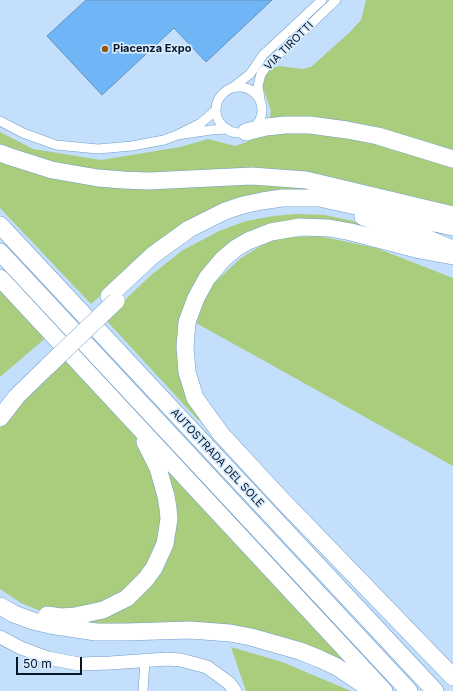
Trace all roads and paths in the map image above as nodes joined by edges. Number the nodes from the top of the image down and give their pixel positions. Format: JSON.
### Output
{"nodes":[{"id":1,"x":322,"y":0,"type":"edge"},
{"id":2,"x":336,"y":0,"type":"edge"},
{"id":3,"x":231,"y":88,"type":"junction"},
{"id":4,"x":260,"y":99,"type":"junction"},
{"id":5,"x":216,"y":110,"type":"junction"},
{"id":6,"x":0,"y":121,"type":"edge"},
{"id":7,"x":228,"y":129,"type":"junction"},
{"id":8,"x":246,"y":132,"type":"junction"},
{"id":9,"x":177,"y":135,"type":"junction"},
{"id":10,"x":0,"y":153,"type":"edge"},
{"id":11,"x":453,"y":159,"type":"edge"},
{"id":12,"x":453,"y":215,"type":"edge"},
{"id":13,"x":0,"y":225,"type":"edge"},
{"id":14,"x":453,"y":228,"type":"edge"},
{"id":15,"x":453,"y":249,"type":"edge"},
{"id":16,"x":0,"y":252,"type":"edge"},
{"id":17,"x":453,"y":256,"type":"edge"},
{"id":18,"x":0,"y":278,"type":"edge"},
{"id":19,"x":113,"y":298,"type":"junction"},
{"id":20,"x":44,"y":362,"type":"junction"},
{"id":21,"x":0,"y":403,"type":"edge"},
{"id":22,"x":124,"y":412,"type":"junction"},
{"id":23,"x":0,"y":418,"type":"edge"},
{"id":24,"x":0,"y":594,"type":"edge"},
{"id":25,"x":0,"y":606,"type":"edge"},
{"id":26,"x":0,"y":637,"type":"edge"},
{"id":27,"x":145,"y":661,"type":"junction"},
{"id":28,"x":453,"y":677,"type":"edge"},
{"id":29,"x":143,"y":691,"type":"edge"},
{"id":30,"x":235,"y":691,"type":"edge"},
{"id":31,"x":373,"y":691,"type":"edge"},
{"id":32,"x":384,"y":691,"type":"edge"},
{"id":33,"x":409,"y":691,"type":"edge"},
{"id":34,"x":435,"y":691,"type":"edge"}],
"edges":[{"from":1,"to":3,"type":"street","name":"VIA TIROTTI"},
{"from":2,"to":4,"type":"street","name":"VIA TIROTTI"},
{"from":3,"to":4,"type":"street"},
{"from":3,"to":5,"type":"street"},
{"from":4,"to":8,"type":"street"},
{"from":5,"to":7,"type":"street"},
{"from":5,"to":9,"type":"street"},
{"from":6,"to":9,"type":"street"},
{"from":7,"to":8,"type":"street"},
{"from":7,"to":9,"type":"street"},
{"from":8,"to":11,"type":"highway"},
{"from":10,"to":12,"type":"highway"},
{"from":13,"to":34,"type":"highway","name":"AUTOSTRADA DEL SOLE"},
{"from":14,"to":19,"type":"highway"},
{"from":15,"to":19,"type":"highway"},
{"from":16,"to":33,"type":"highway","name":"AUTOSTRADA DEL SOLE"},
{"from":17,"to":28,"type":"highway"},
{"from":18,"to":22,"type":"highway"},
{"from":19,"to":20,"type":"highway","bridge":true},
{"from":20,"to":21,"type":"highway"},
{"from":20,"to":23,"type":"highway"},
{"from":22,"to":24,"type":"highway"},
{"from":22,"to":32,"type":"highway"},
{"from":25,"to":31,"type":"highway"},
{"from":26,"to":27,"type":"street"},
{"from":27,"to":29,"type":"street"},
{"from":27,"to":30,"type":"street"}]}
